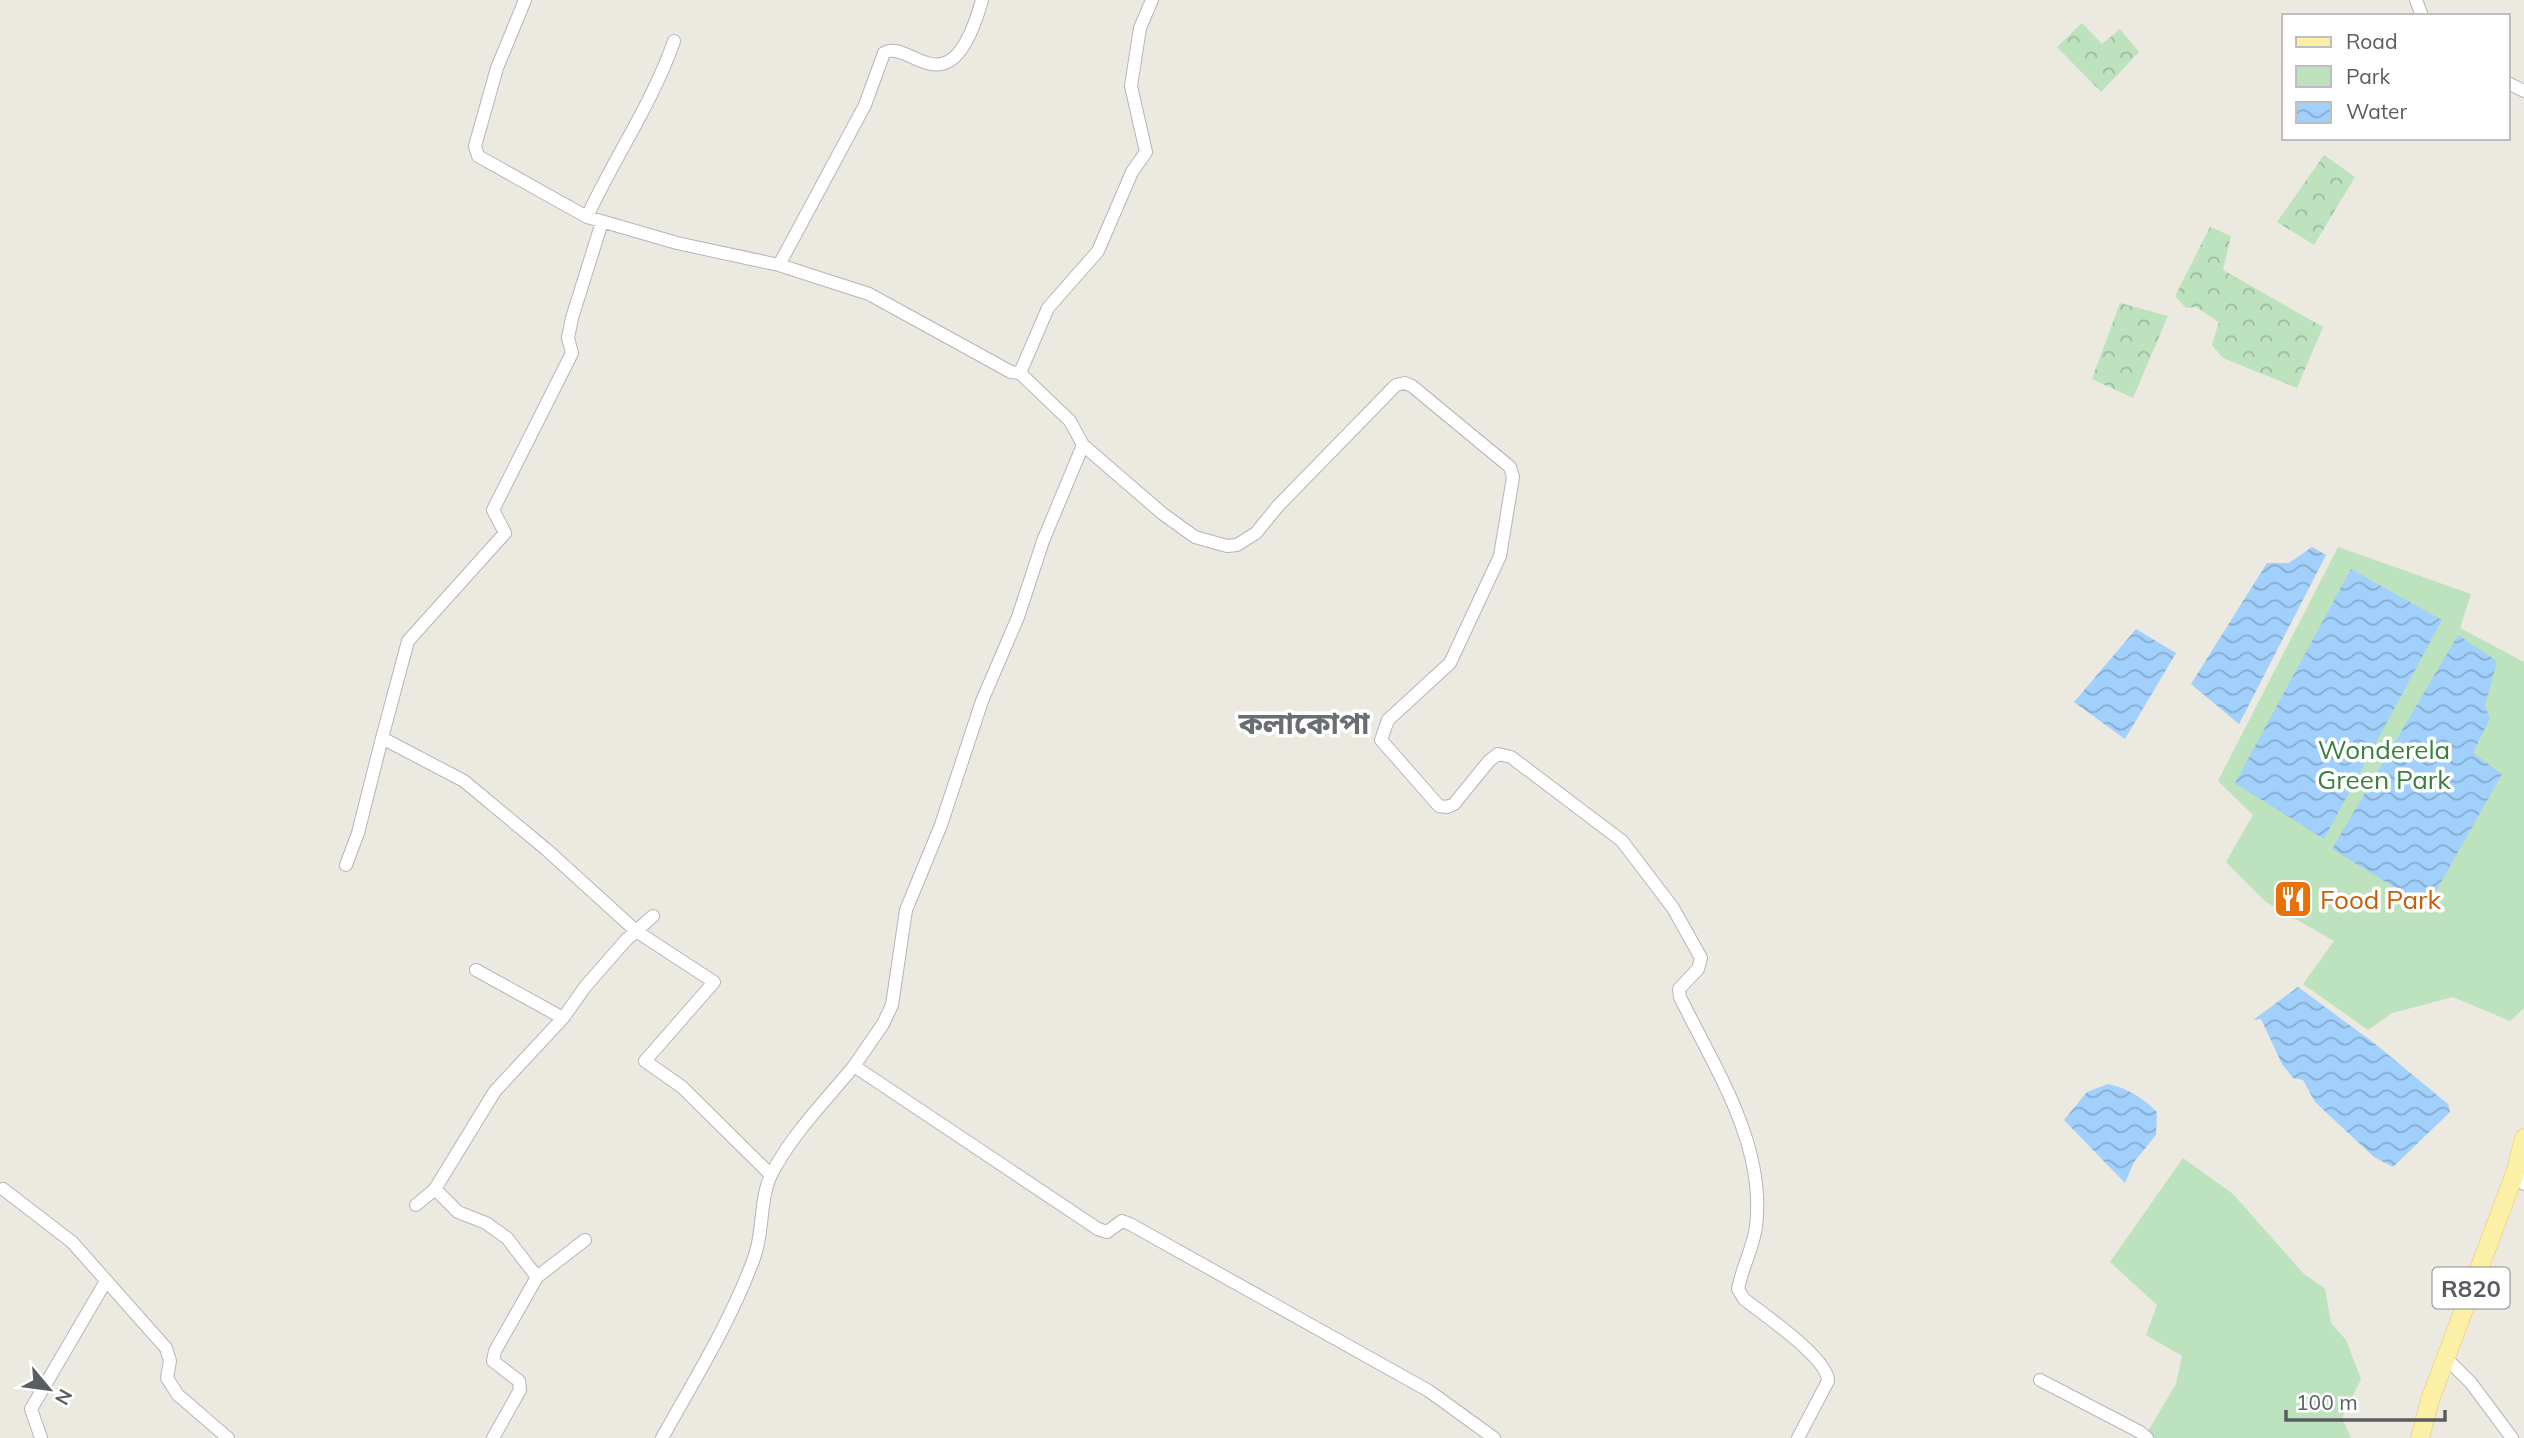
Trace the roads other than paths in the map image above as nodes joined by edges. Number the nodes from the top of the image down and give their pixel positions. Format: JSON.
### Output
{"nodes":[{"id":1,"x":525,"y":0,"type":"edge"},
{"id":2,"x":982,"y":0,"type":"edge"},
{"id":3,"x":1152,"y":0,"type":"edge"},
{"id":4,"x":674,"y":41,"type":"dead end"},
{"id":5,"x":587,"y":217,"type":"junction"},
{"id":6,"x":602,"y":222,"type":"junction"},
{"id":7,"x":779,"y":265,"type":"junction"},
{"id":8,"x":1020,"y":373,"type":"junction"},
{"id":9,"x":1083,"y":445,"type":"junction"},
{"id":10,"x":382,"y":738,"type":"junction"},
{"id":11,"x":346,"y":865,"type":"dead end"},
{"id":12,"x":653,"y":916,"type":"dead end"},
{"id":13,"x":636,"y":931,"type":"junction"},
{"id":14,"x":476,"y":970,"type":"dead end"},
{"id":15,"x":563,"y":1018,"type":"junction"},
{"id":16,"x":854,"y":1066,"type":"junction"},
{"id":17,"x":2524,"y":1138,"type":"edge"},
{"id":18,"x":771,"y":1175,"type":"junction"},
{"id":19,"x":2520,"y":1178,"type":"edge"},
{"id":20,"x":3,"y":1189,"type":"dead end"},
{"id":21,"x":435,"y":1189,"type":"junction"},
{"id":22,"x":416,"y":1205,"type":"dead end"},
{"id":23,"x":585,"y":1240,"type":"dead end"},
{"id":24,"x":537,"y":1277,"type":"junction"},
{"id":25,"x":106,"y":1281,"type":"junction"},
{"id":26,"x":2445,"y":1357,"type":"junction"},
{"id":27,"x":2040,"y":1380,"type":"dead end"},
{"id":28,"x":41,"y":1438,"type":"edge"},
{"id":29,"x":228,"y":1438,"type":"edge"},
{"id":30,"x":493,"y":1438,"type":"edge"},
{"id":31,"x":662,"y":1438,"type":"edge"},
{"id":32,"x":1494,"y":1438,"type":"edge"},
{"id":33,"x":1798,"y":1438,"type":"edge"},
{"id":34,"x":2147,"y":1438,"type":"edge"},
{"id":35,"x":2420,"y":1438,"type":"edge"},
{"id":36,"x":2512,"y":1438,"type":"edge"}],
"edges":[{"from":1,"to":5,"type":"street"},
{"from":2,"to":7,"type":"street"},
{"from":3,"to":8,"type":"street"},
{"from":4,"to":5,"type":"street"},
{"from":5,"to":6,"type":"street"},
{"from":6,"to":7,"type":"street"},
{"from":6,"to":10,"type":"street"},
{"from":7,"to":8,"type":"street"},
{"from":8,"to":9,"type":"street"},
{"from":9,"to":16,"type":"street"},
{"from":9,"to":33,"type":"street"},
{"from":10,"to":11,"type":"street"},
{"from":10,"to":13,"type":"street"},
{"from":12,"to":13,"type":"street"},
{"from":13,"to":15,"type":"street"},
{"from":13,"to":18,"type":"street"},
{"from":14,"to":15,"type":"street"},
{"from":15,"to":21,"type":"street"},
{"from":16,"to":18,"type":"street"},
{"from":16,"to":32,"type":"street"},
{"from":17,"to":19,"type":"main road","number":"R820"},
{"from":18,"to":31,"type":"street"},
{"from":19,"to":26,"type":"main road","number":"R820"},
{"from":20,"to":25,"type":"street"},
{"from":21,"to":22,"type":"street"},
{"from":21,"to":24,"type":"street"},
{"from":23,"to":24,"type":"street"},
{"from":24,"to":30,"type":"street"},
{"from":25,"to":28,"type":"street"},
{"from":25,"to":29,"type":"street"},
{"from":26,"to":35,"type":"main road","number":"R820"},
{"from":26,"to":36,"type":"street"},
{"from":27,"to":34,"type":"street"}]}
